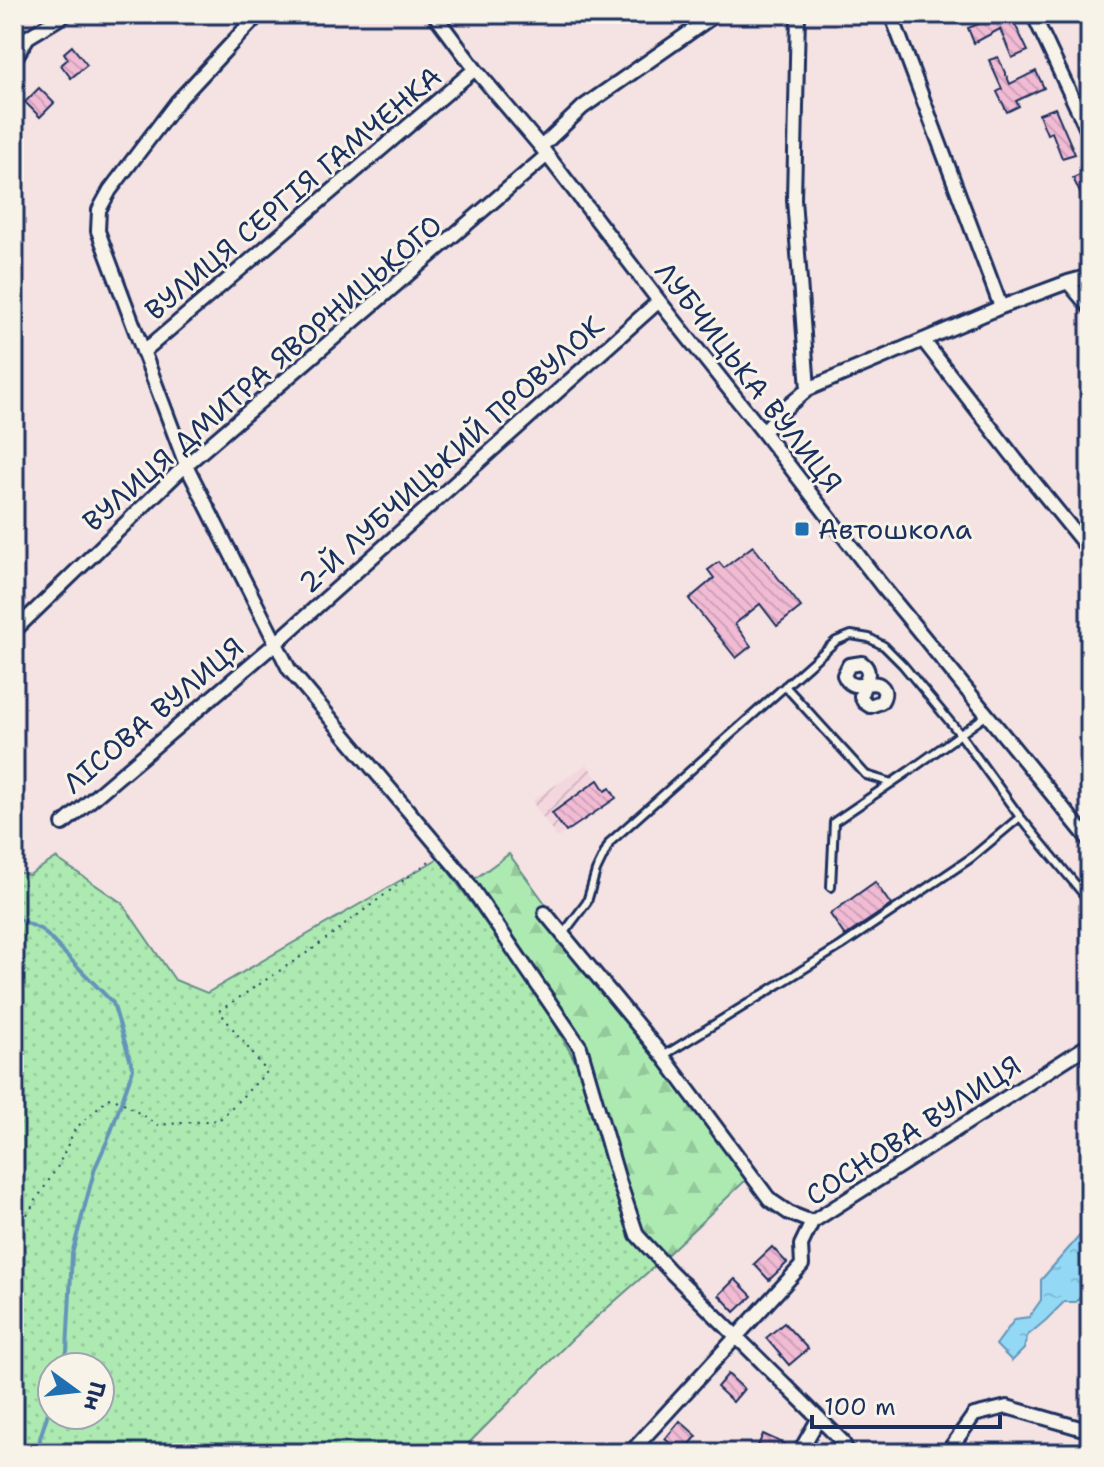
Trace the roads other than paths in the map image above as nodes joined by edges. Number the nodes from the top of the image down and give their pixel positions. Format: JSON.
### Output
{"nodes":[{"id":1,"x":66,"y":14,"type":"edge"},
{"id":2,"x":259,"y":14,"type":"edge"},
{"id":3,"x":434,"y":14,"type":"edge"},
{"id":4,"x":716,"y":14,"type":"edge"},
{"id":5,"x":798,"y":14,"type":"edge"},
{"id":6,"x":891,"y":14,"type":"edge"},
{"id":7,"x":1033,"y":14,"type":"edge"},
{"id":8,"x":28,"y":37,"type":"junction"},
{"id":9,"x":14,"y":42,"type":"edge"},
{"id":10,"x":14,"y":60,"type":"edge"},
{"id":11,"x":475,"y":69,"type":"junction"},
{"id":12,"x":1085,"y":112,"type":"edge"},
{"id":13,"x":1090,"y":136,"type":"edge"},
{"id":14,"x":544,"y":152,"type":"junction"},
{"id":15,"x":1090,"y":276,"type":"edge"},
{"id":16,"x":1068,"y":282,"type":"junction"},
{"id":17,"x":659,"y":301,"type":"junction"},
{"id":18,"x":1001,"y":307,"type":"junction"},
{"id":19,"x":1090,"y":308,"type":"edge"},
{"id":20,"x":923,"y":340,"type":"junction"},
{"id":21,"x":143,"y":352,"type":"junction"},
{"id":22,"x":808,"y":389,"type":"junction"},
{"id":23,"x":763,"y":432,"type":"junction"},
{"id":24,"x":186,"y":465,"type":"junction"},
{"id":25,"x":1090,"y":551,"type":"edge"},
{"id":26,"x":14,"y":631,"type":"edge"},
{"id":27,"x":276,"y":643,"type":"junction"},
{"id":28,"x":785,"y":686,"type":"junction"},
{"id":29,"x":987,"y":715,"type":"junction"},
{"id":30,"x":960,"y":734,"type":"junction"},
{"id":31,"x":892,"y":783,"type":"junction"},
{"id":32,"x":1020,"y":817,"type":"junction"},
{"id":33,"x":63,"y":824,"type":"dead end"},
{"id":34,"x":1090,"y":841,"type":"edge"},
{"id":35,"x":831,"y":887,"type":"dead end"},
{"id":36,"x":1090,"y":902,"type":"edge"},
{"id":37,"x":545,"y":913,"type":"dead end"},
{"id":38,"x":563,"y":934,"type":"junction"},
{"id":39,"x":1090,"y":1044,"type":"edge"},
{"id":40,"x":663,"y":1056,"type":"junction"},
{"id":41,"x":812,"y":1222,"type":"junction"},
{"id":42,"x":736,"y":1335,"type":"junction"},
{"id":43,"x":819,"y":1418,"type":"junction"},
{"id":44,"x":1090,"y":1428,"type":"edge"},
{"id":45,"x":630,"y":1453,"type":"edge"},
{"id":46,"x":799,"y":1453,"type":"edge"},
{"id":47,"x":848,"y":1453,"type":"edge"},
{"id":48,"x":947,"y":1453,"type":"edge"}],
"edges":[{"from":1,"to":8,"type":"street"},
{"from":2,"to":21,"type":"street"},
{"from":3,"to":11,"type":"street","name":"ЛУБЧИЦЬКА ВУЛИЦЯ"},
{"from":4,"to":14,"type":"street","name":"ВУЛИЦЯ ДМИТРА ЯВОРНИЦЬКОГО"},
{"from":5,"to":22,"type":"street"},
{"from":6,"to":18,"type":"street"},
{"from":7,"to":12,"type":"street"},
{"from":8,"to":9,"type":"lane"},
{"from":8,"to":10,"type":"street"},
{"from":11,"to":14,"type":"street","name":"ЛУБЧИЦЬКА ВУЛИЦЯ"},
{"from":11,"to":21,"type":"street","name":"ВУЛИЦЯ СЕРГІЯ ГАМЧЕНКА"},
{"from":12,"to":13,"type":"street"},
{"from":14,"to":17,"type":"street","name":"ЛУБЧИЦЬКА ВУЛИЦЯ"},
{"from":14,"to":24,"type":"street","name":"ВУЛИЦЯ ДМИТРА ЯВОРНИЦЬКОГО"},
{"from":15,"to":16,"type":"street"},
{"from":16,"to":18,"type":"street"},
{"from":16,"to":19,"type":"street"},
{"from":17,"to":23,"type":"street","name":"ЛУБЧИЦЬКА ВУЛИЦЯ"},
{"from":17,"to":27,"type":"street","name":"2-Й ЛУБЧИЦЬКИЙ ПРОВУЛОК"},
{"from":18,"to":20,"type":"street"},
{"from":20,"to":22,"type":"street"},
{"from":20,"to":25,"type":"street"},
{"from":21,"to":24,"type":"street"},
{"from":22,"to":23,"type":"street"},
{"from":23,"to":29,"type":"street","name":"ЛУБЧИЦЬКА ВУЛИЦЯ"},
{"from":24,"to":26,"type":"street","name":"ВУЛИЦЯ ДМИТРА ЯВОРНИЦЬКОГО"},
{"from":24,"to":27,"type":"street"},
{"from":27,"to":33,"type":"street","name":"ЛІСОВА ВУЛИЦЯ"},
{"from":27,"to":42,"type":"street"},
{"from":28,"to":30,"type":"lane"},
{"from":28,"to":31,"type":"lane"},
{"from":28,"to":38,"type":"lane"},
{"from":29,"to":30,"type":"lane"},
{"from":29,"to":34,"type":"street","name":"ЛУБЧИЦЬКА ВУЛИЦЯ"},
{"from":30,"to":31,"type":"lane"},
{"from":30,"to":32,"type":"lane"},
{"from":31,"to":35,"type":"lane"},
{"from":32,"to":36,"type":"lane"},
{"from":32,"to":40,"type":"lane"},
{"from":37,"to":38,"type":"street"},
{"from":38,"to":40,"type":"street"},
{"from":39,"to":41,"type":"street","name":"СОСНОВА ВУЛИЦЯ"},
{"from":40,"to":41,"type":"street"},
{"from":41,"to":42,"type":"street","name":"СОСНОВА ВУЛИЦЯ"},
{"from":42,"to":43,"type":"street"},
{"from":42,"to":45,"type":"street","name":"СОСНОВА ВУЛИЦЯ"},
{"from":43,"to":46,"type":"street"},
{"from":43,"to":47,"type":"street"},
{"from":44,"to":48,"type":"street"}]}
